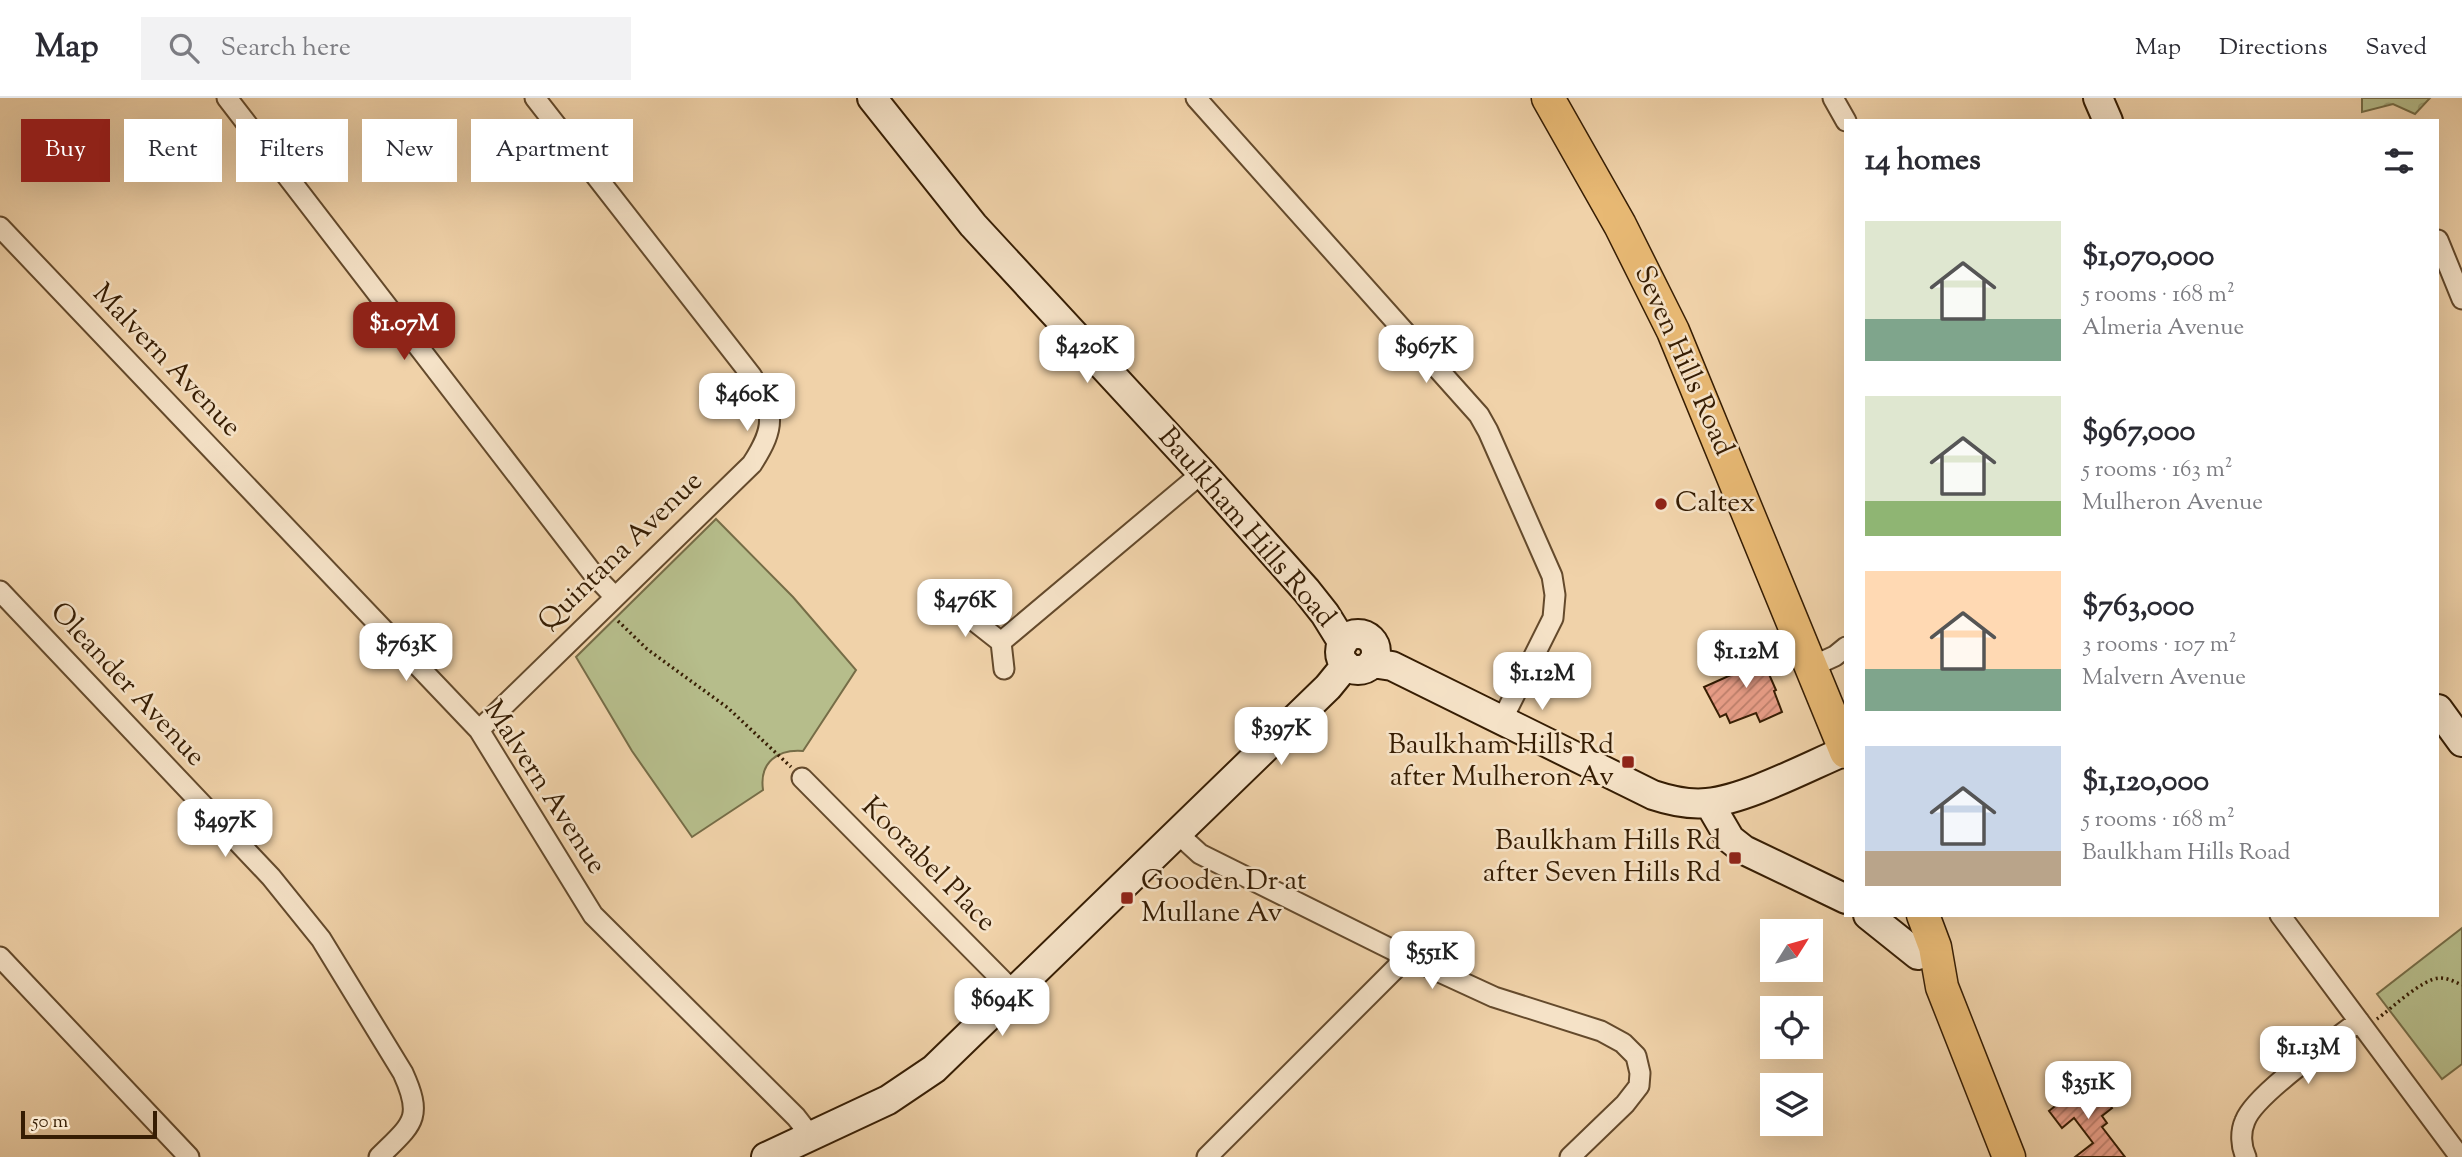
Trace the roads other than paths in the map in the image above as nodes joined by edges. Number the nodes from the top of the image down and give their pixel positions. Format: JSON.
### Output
{"nodes":[{"id":1,"x":227,"y":98,"type":"edge"},
{"id":2,"x":535,"y":98,"type":"edge"},
{"id":3,"x":872,"y":98,"type":"edge"},
{"id":4,"x":1196,"y":98,"type":"edge"},
{"id":5,"x":1548,"y":98,"type":"edge"},
{"id":6,"x":1833,"y":98,"type":"edge"},
{"id":7,"x":2098,"y":98,"type":"edge"},
{"id":8,"x":1845,"y":119,"type":"edge"},
{"id":9,"x":2107,"y":119,"type":"edge"},
{"id":10,"x":0,"y":227,"type":"edge"},
{"id":11,"x":2439,"y":242,"type":"edge"},
{"id":12,"x":2462,"y":299,"type":"edge"},
{"id":13,"x":1202,"y":473,"type":"junction"},
{"id":14,"x":0,"y":591,"type":"edge"},
{"id":15,"x":609,"y":602,"type":"junction"},
{"id":16,"x":954,"y":605,"type":"dead end"},
{"id":17,"x":1001,"y":642,"type":"junction"},
{"id":18,"x":1844,"y":649,"type":"edge"},
{"id":19,"x":1354,"y":657,"type":"junction"},
{"id":20,"x":1811,"y":667,"type":"junction"},
{"id":21,"x":1004,"y":669,"type":"dead end"},
{"id":22,"x":2439,"y":710,"type":"edge"},
{"id":23,"x":1502,"y":720,"type":"junction"},
{"id":24,"x":479,"y":730,"type":"junction"},
{"id":25,"x":2462,"y":742,"type":"edge"},
{"id":26,"x":1844,"y":747,"type":"edge"},
{"id":27,"x":1844,"y":753,"type":"edge"},
{"id":28,"x":802,"y":778,"type":"road end"},
{"id":29,"x":1709,"y":803,"type":"junction"},
{"id":30,"x":1177,"y":834,"type":"junction"},
{"id":31,"x":1844,"y":898,"type":"edge"},
{"id":32,"x":1880,"y":917,"type":"edge"},
{"id":33,"x":1924,"y":917,"type":"edge"},
{"id":34,"x":2281,"y":917,"type":"edge"},
{"id":35,"x":0,"y":957,"type":"edge"},
{"id":36,"x":1406,"y":957,"type":"junction"},
{"id":37,"x":1942,"y":987,"type":"junction"},
{"id":38,"x":1014,"y":992,"type":"junction"},
{"id":39,"x":2361,"y":1025,"type":"junction"},
{"id":40,"x":810,"y":1135,"type":"junction"},
{"id":41,"x":189,"y":1157,"type":"edge"},
{"id":42,"x":379,"y":1157,"type":"edge"},
{"id":43,"x":766,"y":1157,"type":"edge"},
{"id":44,"x":1207,"y":1157,"type":"edge"},
{"id":45,"x":1570,"y":1157,"type":"edge"},
{"id":46,"x":2009,"y":1157,"type":"edge"},
{"id":47,"x":2246,"y":1157,"type":"edge"},
{"id":48,"x":2460,"y":1157,"type":"edge"}],
"edges":[{"from":1,"to":15,"type":"street"},
{"from":2,"to":15,"type":"street","name":"Quintana Avenue"},
{"from":3,"to":13,"type":"street","name":"Baulkham Hills Road"},
{"from":4,"to":23,"type":"street"},
{"from":5,"to":20,"type":"main road","name":"Seven Hills Road"},
{"from":6,"to":8,"type":"street"},
{"from":7,"to":9,"type":"street"},
{"from":10,"to":24,"type":"street","name":"Malvern Avenue"},
{"from":11,"to":12,"type":"street"},
{"from":13,"to":17,"type":"street"},
{"from":13,"to":19,"type":"street","name":"Baulkham Hills Road"},
{"from":14,"to":42,"type":"street","name":"Oleander Avenue"},
{"from":15,"to":24,"type":"street","name":"Quintana Avenue"},
{"from":16,"to":17,"type":"street"},
{"from":17,"to":21,"type":"street"},
{"from":18,"to":20,"type":"street"},
{"from":19,"to":23,"type":"street"},
{"from":19,"to":30,"type":"street"},
{"from":20,"to":26,"type":"main road","name":"Seven Hills Road"},
{"from":22,"to":25,"type":"street"},
{"from":23,"to":29,"type":"street"},
{"from":24,"to":40,"type":"street","name":"Malvern Avenue"},
{"from":27,"to":29,"type":"street"},
{"from":28,"to":38,"type":"street","name":"Koorabel Place"},
{"from":29,"to":31,"type":"street"},
{"from":30,"to":36,"type":"street"},
{"from":30,"to":38,"type":"street"},
{"from":32,"to":37,"type":"main road"},
{"from":33,"to":37,"type":"main road"},
{"from":34,"to":39,"type":"street"},
{"from":35,"to":41,"type":"street"},
{"from":36,"to":44,"type":"street"},
{"from":36,"to":45,"type":"street"},
{"from":37,"to":46,"type":"main road"},
{"from":38,"to":40,"type":"street"},
{"from":39,"to":47,"type":"street"},
{"from":39,"to":48,"type":"street"},
{"from":40,"to":43,"type":"street"}]}
